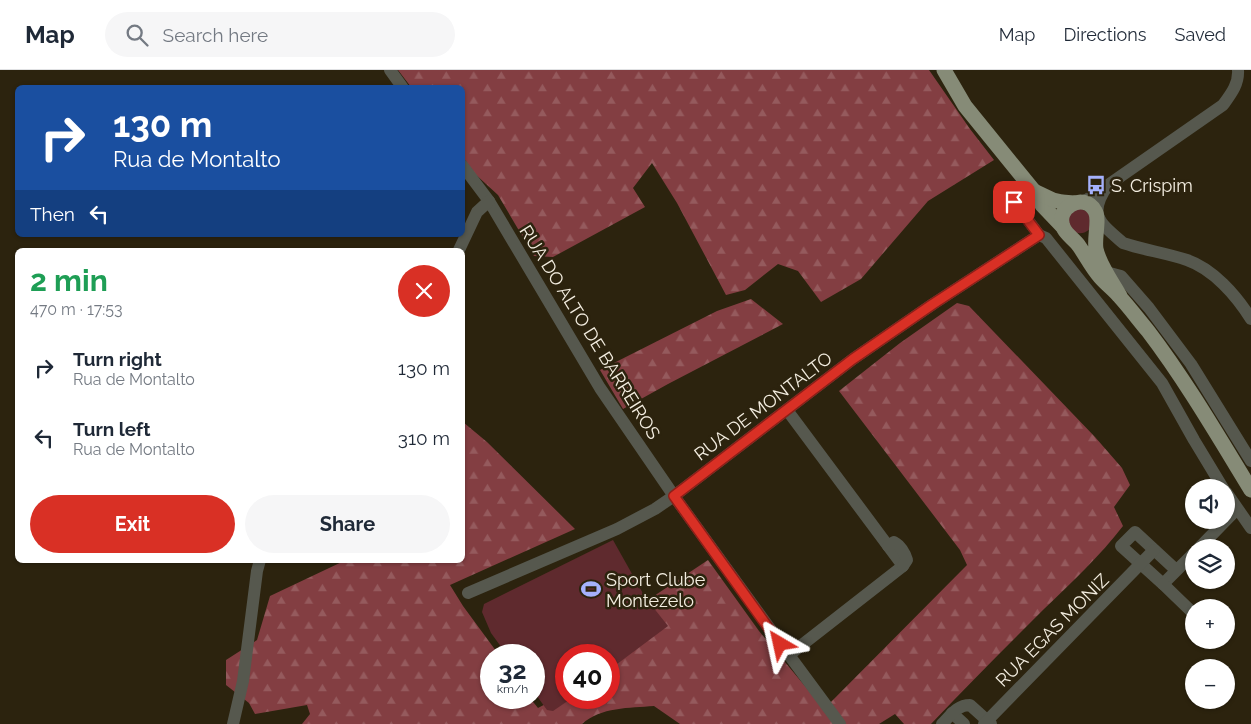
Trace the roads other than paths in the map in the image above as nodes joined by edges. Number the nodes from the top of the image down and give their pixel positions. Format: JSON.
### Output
{"nodes":[{"id":1,"x":390,"y":70,"type":"edge"},
{"id":2,"x":944,"y":70,"type":"edge"},
{"id":3,"x":1238,"y":70,"type":"edge"},
{"id":4,"x":401,"y":85,"type":"edge"},
{"id":5,"x":465,"y":170,"type":"edge"},
{"id":6,"x":1108,"y":185,"type":"junction"},
{"id":7,"x":1034,"y":191,"type":"junction"},
{"id":8,"x":489,"y":201,"type":"junction"},
{"id":9,"x":1014,"y":202,"type":"dead end"},
{"id":10,"x":1077,"y":202,"type":"junction"},
{"id":11,"x":1101,"y":224,"type":"junction"},
{"id":12,"x":1067,"y":232,"type":"junction"},
{"id":13,"x":1039,"y":235,"type":"junction"},
{"id":14,"x":465,"y":236,"type":"edge"},
{"id":15,"x":1103,"y":274,"type":"junction"},
{"id":16,"x":1085,"y":288,"type":"junction"},
{"id":17,"x":1251,"y":319,"type":"edge"},
{"id":18,"x":787,"y":410,"type":"junction"},
{"id":19,"x":1251,"y":461,"type":"edge"},
{"id":20,"x":1218,"y":479,"type":"edge"},
{"id":21,"x":1251,"y":490,"type":"edge"},
{"id":22,"x":674,"y":496,"type":"junction"},
{"id":23,"x":1235,"y":506,"type":"edge"},
{"id":24,"x":1237,"y":509,"type":"junction"},
{"id":25,"x":1251,"y":528,"type":"edge"},
{"id":26,"x":1208,"y":539,"type":"edge"},
{"id":27,"x":1154,"y":550,"type":"junction"},
{"id":28,"x":1185,"y":562,"type":"edge"},
{"id":29,"x":259,"y":563,"type":"edge"},
{"id":30,"x":1141,"y":564,"type":"junction"},
{"id":31,"x":1176,"y":570,"type":"junction"},
{"id":32,"x":1163,"y":584,"type":"junction"},
{"id":33,"x":468,"y":593,"type":"dead end"},
{"id":34,"x":1185,"y":605,"type":"edge"},
{"id":35,"x":789,"y":655,"type":"junction"},
{"id":36,"x":952,"y":714,"type":"junction"},
{"id":37,"x":987,"y":723,"type":"edge"},
{"id":38,"x":234,"y":724,"type":"edge"},
{"id":39,"x":840,"y":724,"type":"edge"},
{"id":40,"x":942,"y":724,"type":"edge"},
{"id":41,"x":964,"y":724,"type":"edge"}],
"edges":[{"from":1,"to":4,"type":"street"},
{"from":2,"to":7,"type":"main road"},
{"from":3,"to":6,"type":"street"},
{"from":5,"to":8,"type":"street","name":"RUA DO ALTO DE BARREIROS"},
{"from":6,"to":10,"type":"street"},
{"from":6,"to":11,"type":"street"},
{"from":7,"to":10,"type":"main road"},
{"from":7,"to":12,"type":"main road"},
{"from":8,"to":14,"type":"street"},
{"from":8,"to":22,"type":"street","name":"RUA DO ALTO DE BARREIROS"},
{"from":9,"to":13,"type":"street"},
{"from":10,"to":11,"type":"main road"},
{"from":10,"to":12,"type":"main road"},
{"from":11,"to":12,"type":"main road"},
{"from":11,"to":15,"type":"main road"},
{"from":11,"to":17,"type":"street"},
{"from":12,"to":15,"type":"main road"},
{"from":13,"to":16,"type":"street"},
{"from":13,"to":18,"type":"street","name":"RUA DE MONTALTO"},
{"from":15,"to":16,"type":"street"},
{"from":15,"to":19,"type":"street"},
{"from":15,"to":21,"type":"main road"},
{"from":16,"to":20,"type":"street"},
{"from":18,"to":22,"type":"street","name":"RUA DE MONTALTO"},
{"from":18,"to":35,"type":"street"},
{"from":22,"to":33,"type":"street","name":"RUA DE MONTALTO"},
{"from":22,"to":35,"type":"street","name":"RUA DO ALTO DE BARREIROS"},
{"from":23,"to":24,"type":"street"},
{"from":24,"to":25,"type":"street"},
{"from":24,"to":26,"type":"street"},
{"from":27,"to":30,"type":"street","name":"RUA EGAS MONIZ"},
{"from":27,"to":30,"type":"street"},
{"from":27,"to":31,"type":"street"},
{"from":28,"to":31,"type":"street"},
{"from":29,"to":38,"type":"street"},
{"from":30,"to":32,"type":"street"},
{"from":30,"to":37,"type":"street","name":"RUA EGAS MONIZ"},
{"from":31,"to":32,"type":"street"},
{"from":32,"to":34,"type":"street"},
{"from":35,"to":39,"type":"street","name":"RUA DO ALTO DE BARREIROS"},
{"from":36,"to":37,"type":"street","name":"RUA EGAS MONIZ"},
{"from":36,"to":40,"type":"street","name":"RUA EGAS MONIZ"},
{"from":36,"to":41,"type":"street"}]}
